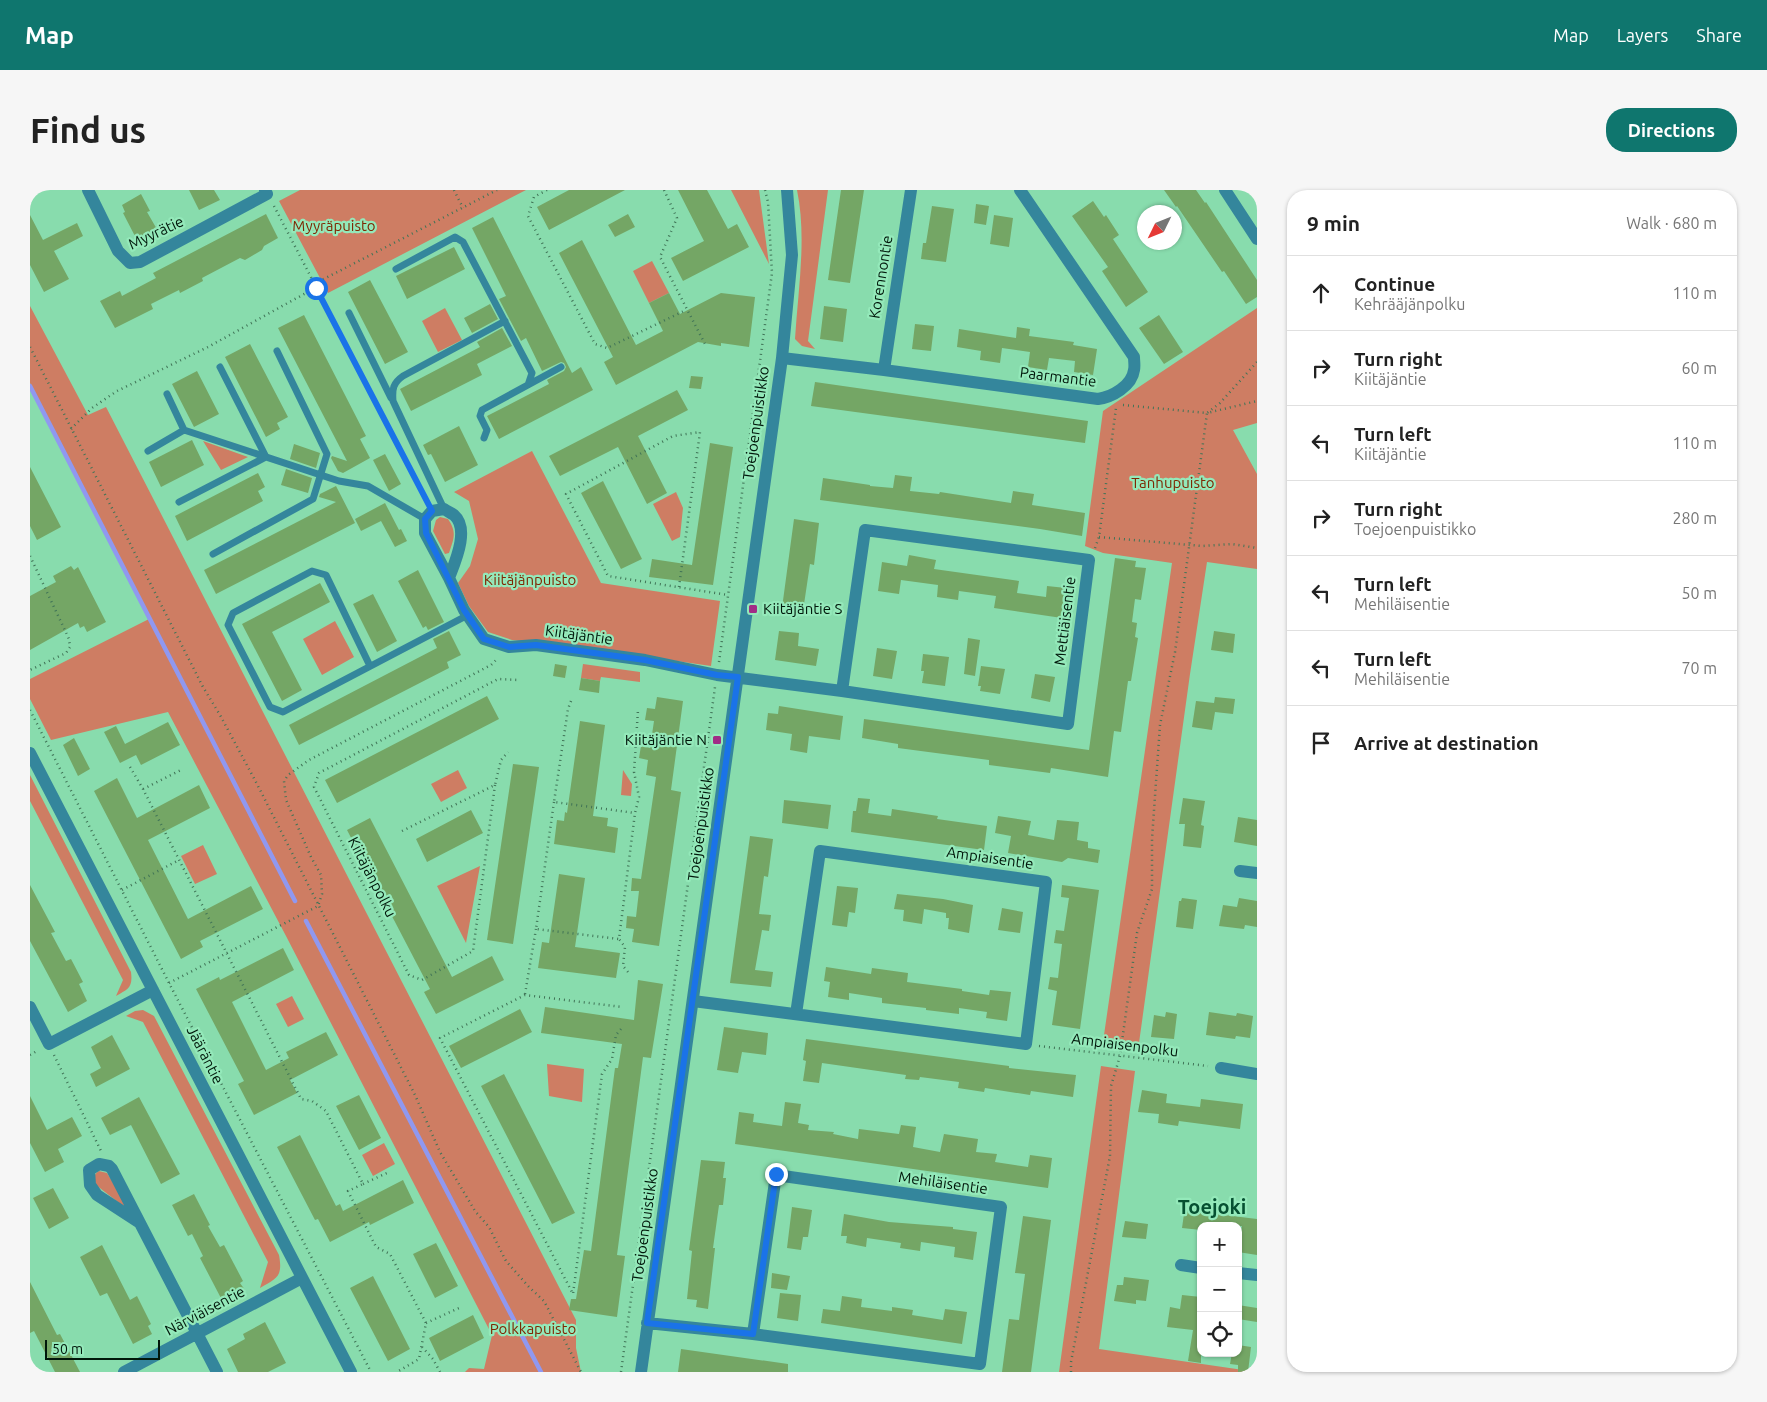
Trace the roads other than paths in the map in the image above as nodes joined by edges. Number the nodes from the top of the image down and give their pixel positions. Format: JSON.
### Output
{"nodes":[{"id":1,"x":88,"y":190,"type":"edge"},
{"id":2,"x":787,"y":190,"type":"edge"},
{"id":3,"x":911,"y":190,"type":"edge"},
{"id":4,"x":1020,"y":190,"type":"edge"},
{"id":5,"x":1224,"y":190,"type":"edge"},
{"id":6,"x":266,"y":192,"type":"edge"},
{"id":7,"x":1257,"y":239,"type":"edge"},
{"id":8,"x":396,"y":269,"type":"dead end"},
{"id":9,"x":349,"y":313,"type":"dead end"},
{"id":10,"x":505,"y":322,"type":"junction"},
{"id":11,"x":277,"y":351,"type":"dead end"},
{"id":12,"x":782,"y":358,"type":"junction"},
{"id":13,"x":220,"y":367,"type":"dead end"},
{"id":14,"x":561,"y":367,"type":"dead end"},
{"id":15,"x":884,"y":370,"type":"junction"},
{"id":16,"x":528,"y":385,"type":"junction"},
{"id":17,"x":167,"y":394,"type":"dead end"},
{"id":18,"x":392,"y":401,"type":"junction"},
{"id":19,"x":184,"y":430,"type":"junction"},
{"id":20,"x":484,"y":438,"type":"dead end"},
{"id":21,"x":148,"y":451,"type":"dead end"},
{"id":22,"x":266,"y":457,"type":"junction"},
{"id":23,"x":320,"y":475,"type":"junction"},
{"id":24,"x":179,"y":502,"type":"dead end"},
{"id":25,"x":444,"y":509,"type":"junction"},
{"id":26,"x":425,"y":519,"type":"junction"},
{"id":27,"x":213,"y":554,"type":"dead end"},
{"id":28,"x":449,"y":578,"type":"junction"},
{"id":29,"x":468,"y":615,"type":"junction"},
{"id":30,"x":370,"y":666,"type":"junction"},
{"id":31,"x":738,"y":677,"type":"junction"},
{"id":32,"x":842,"y":691,"type":"junction"},
{"id":33,"x":30,"y":753,"type":"edge"},
{"id":34,"x":1240,"y":871,"type":"dead end"},
{"id":35,"x":1257,"y":873,"type":"edge"},
{"id":36,"x":153,"y":990,"type":"junction"},
{"id":37,"x":693,"y":1001,"type":"junction"},
{"id":38,"x":30,"y":1007,"type":"edge"},
{"id":39,"x":796,"y":1014,"type":"junction"},
{"id":40,"x":1221,"y":1068,"type":"road end"},
{"id":41,"x":1257,"y":1074,"type":"edge"},
{"id":42,"x":140,"y":1224,"type":"junction"},
{"id":43,"x":1181,"y":1265,"type":"dead end"},
{"id":44,"x":1197,"y":1267,"type":"edge"},
{"id":45,"x":1242,"y":1273,"type":"edge"},
{"id":46,"x":1257,"y":1275,"type":"edge"},
{"id":47,"x":302,"y":1278,"type":"junction"},
{"id":48,"x":647,"y":1323,"type":"junction"},
{"id":49,"x":198,"y":1333,"type":"junction"},
{"id":50,"x":753,"y":1334,"type":"junction"},
{"id":51,"x":124,"y":1372,"type":"edge"},
{"id":52,"x":217,"y":1372,"type":"edge"},
{"id":53,"x":351,"y":1372,"type":"edge"},
{"id":54,"x":641,"y":1372,"type":"edge"}],
"edges":[{"from":1,"to":6,"type":"street","name":"Myyrätie"},
{"from":2,"to":12,"type":"street","name":"Toejoenpuistikko"},
{"from":3,"to":15,"type":"street","name":"Korennontie"},
{"from":4,"to":15,"type":"street","name":"Paarmantie"},
{"from":5,"to":7,"type":"street"},
{"from":8,"to":10,"type":"lane"},
{"from":9,"to":18,"type":"lane"},
{"from":10,"to":16,"type":"lane"},
{"from":10,"to":18,"type":"lane"},
{"from":11,"to":23,"type":"lane"},
{"from":12,"to":15,"type":"street","name":"Paarmantie"},
{"from":12,"to":31,"type":"street","name":"Toejoenpuistikko"},
{"from":13,"to":22,"type":"lane"},
{"from":14,"to":16,"type":"lane"},
{"from":16,"to":20,"type":"lane"},
{"from":17,"to":19,"type":"lane"},
{"from":18,"to":25,"type":"lane"},
{"from":19,"to":21,"type":"lane"},
{"from":19,"to":22,"type":"lane"},
{"from":22,"to":23,"type":"lane"},
{"from":22,"to":24,"type":"lane"},
{"from":23,"to":26,"type":"lane"},
{"from":23,"to":27,"type":"lane"},
{"from":25,"to":26,"type":"street"},
{"from":25,"to":28,"type":"street"},
{"from":26,"to":28,"type":"street","name":"Kiitäjäntie"},
{"from":28,"to":29,"type":"street","name":"Kiitäjäntie"},
{"from":29,"to":30,"type":"lane"},
{"from":29,"to":31,"type":"street","name":"Kiitäjäntie"},
{"from":30,"to":30,"type":"lane"},
{"from":31,"to":32,"type":"street","name":"Mettiäisentie"},
{"from":31,"to":37,"type":"street","name":"Toejoenpuistikko"},
{"from":32,"to":32,"type":"street","name":"Mettiäisentie"},
{"from":33,"to":36,"type":"street","name":"Jääräntie"},
{"from":34,"to":35,"type":"street"},
{"from":36,"to":38,"type":"street"},
{"from":36,"to":47,"type":"street","name":"Jääräntie"},
{"from":37,"to":39,"type":"street"},
{"from":37,"to":48,"type":"street","name":"Toejoenpuistikko"},
{"from":39,"to":39,"type":"street","name":"Ampiaisentie"},
{"from":40,"to":41,"type":"street"},
{"from":42,"to":42,"type":"street"},
{"from":42,"to":49,"type":"street"},
{"from":43,"to":44,"type":"street"},
{"from":45,"to":46,"type":"street"},
{"from":47,"to":49,"type":"street","name":"Närviäisentie"},
{"from":47,"to":53,"type":"street","name":"Jääräntie"},
{"from":48,"to":50,"type":"street","name":"Mehiläisentie"},
{"from":48,"to":54,"type":"street","name":"Toejoenpuistikko"},
{"from":49,"to":51,"type":"street","name":"Närviäisentie"},
{"from":49,"to":52,"type":"street"},
{"from":50,"to":50,"type":"street","name":"Mehiläisentie"}]}
